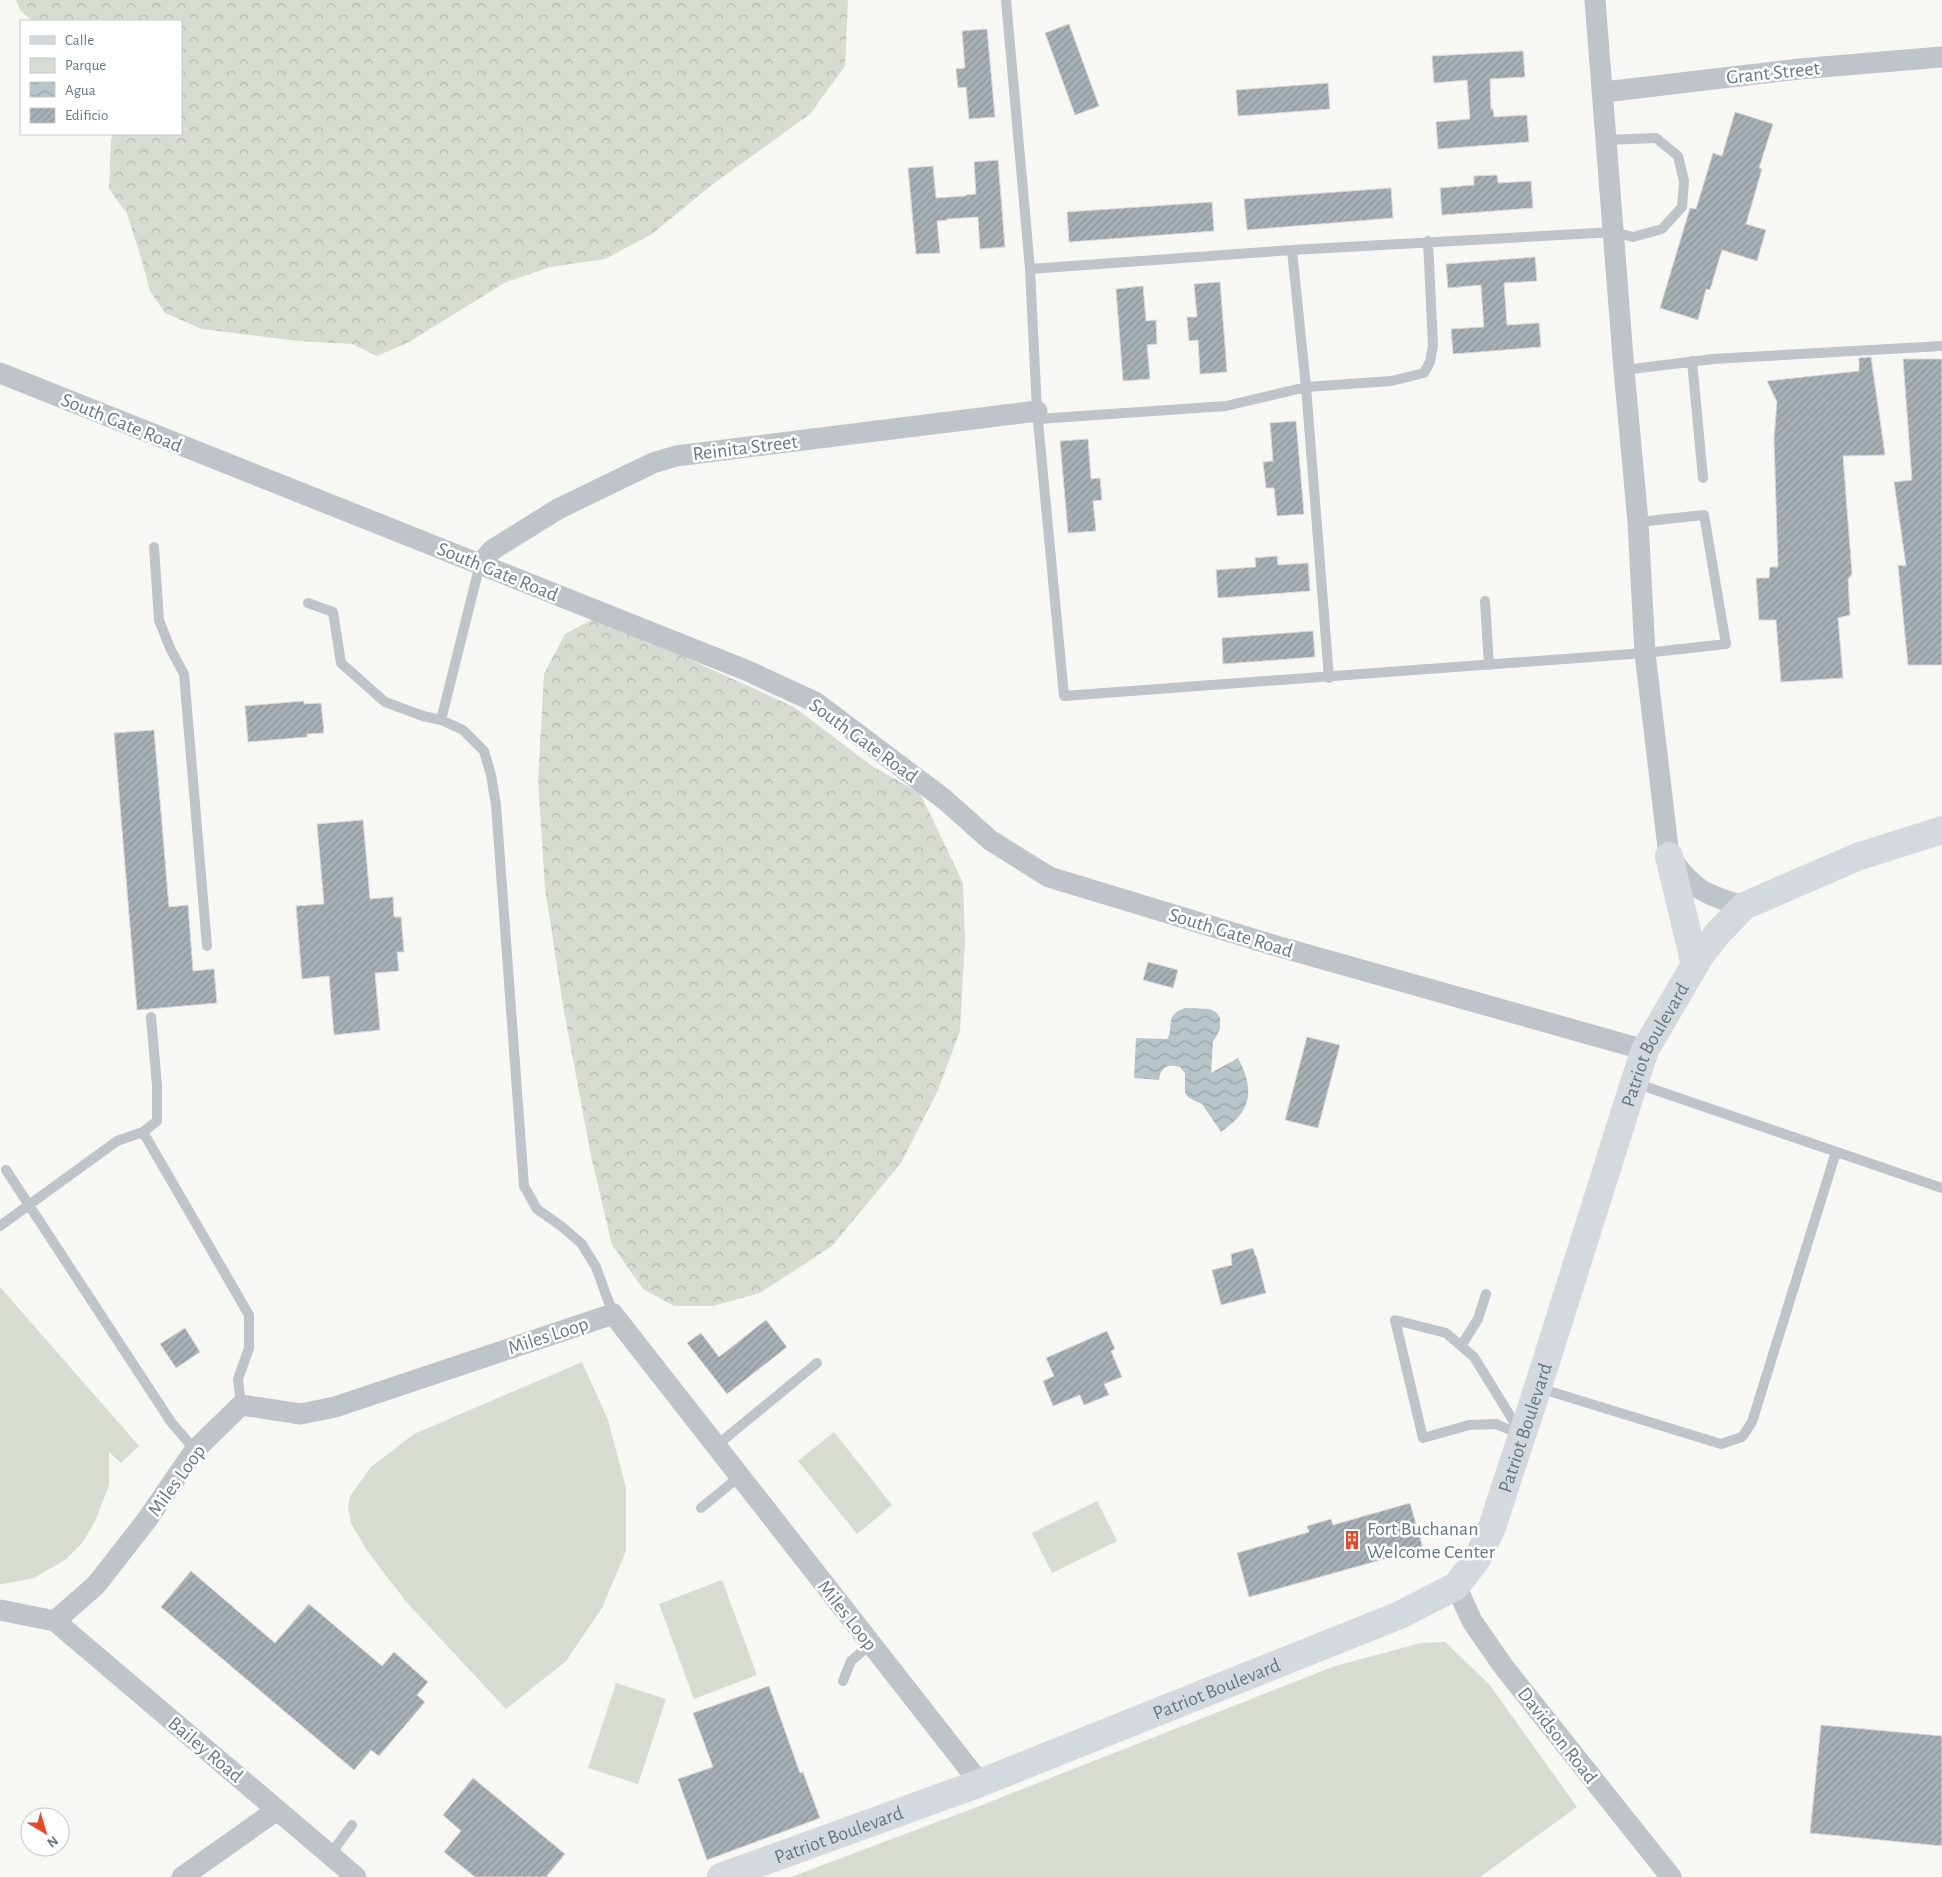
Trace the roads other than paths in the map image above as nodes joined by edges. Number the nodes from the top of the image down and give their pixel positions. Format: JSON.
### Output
{"nodes":[{"id":1,"x":1006,"y":0,"type":"edge"},
{"id":2,"x":1596,"y":0,"type":"edge"},
{"id":3,"x":1942,"y":57,"type":"edge"},
{"id":4,"x":1604,"y":92,"type":"junction"},
{"id":5,"x":1608,"y":140,"type":"junction"},
{"id":6,"x":1614,"y":232,"type":"junction"},
{"id":7,"x":1428,"y":241,"type":"junction"},
{"id":8,"x":1292,"y":250,"type":"junction"},
{"id":9,"x":1030,"y":269,"type":"junction"},
{"id":10,"x":1942,"y":346,"type":"edge"},
{"id":11,"x":1692,"y":361,"type":"junction"},
{"id":12,"x":1624,"y":370,"type":"junction"},
{"id":13,"x":0,"y":373,"type":"edge"},
{"id":14,"x":1306,"y":387,"type":"junction"},
{"id":15,"x":1037,"y":415,"type":"junction"},
{"id":16,"x":1703,"y":478,"type":"dead end"},
{"id":17,"x":1638,"y":522,"type":"junction"},
{"id":18,"x":154,"y":547,"type":"dead end"},
{"id":19,"x":480,"y":564,"type":"junction"},
{"id":20,"x":1485,"y":601,"type":"dead end"},
{"id":21,"x":308,"y":603,"type":"dead end"},
{"id":22,"x":1645,"y":653,"type":"junction"},
{"id":23,"x":1489,"y":665,"type":"junction"},
{"id":24,"x":1328,"y":678,"type":"junction"},
{"id":25,"x":441,"y":720,"type":"junction"},
{"id":26,"x":1942,"y":830,"type":"edge"},
{"id":27,"x":1669,"y":856,"type":"junction"},
{"id":28,"x":1744,"y":906,"type":"junction"},
{"id":29,"x":207,"y":946,"type":"dead end"},
{"id":30,"x":1693,"y":968,"type":"junction"},
{"id":31,"x":151,"y":1016,"type":"dead end"},
{"id":32,"x":1645,"y":1050,"type":"junction"},
{"id":33,"x":1634,"y":1082,"type":"junction"},
{"id":34,"x":143,"y":1132,"type":"junction"},
{"id":35,"x":1836,"y":1152,"type":"junction"},
{"id":36,"x":6,"y":1170,"type":"dead end"},
{"id":37,"x":1942,"y":1188,"type":"edge"},
{"id":38,"x":28,"y":1206,"type":"junction"},
{"id":39,"x":0,"y":1226,"type":"edge"},
{"id":40,"x":1486,"y":1294,"type":"dead end"},
{"id":41,"x":613,"y":1314,"type":"junction"},
{"id":42,"x":1461,"y":1346,"type":"junction"},
{"id":43,"x":817,"y":1363,"type":"dead end"},
{"id":44,"x":1538,"y":1387,"type":"junction"},
{"id":45,"x":241,"y":1405,"type":"junction"},
{"id":46,"x":1522,"y":1435,"type":"junction"},
{"id":47,"x":716,"y":1446,"type":"junction"},
{"id":48,"x":194,"y":1450,"type":"junction"},
{"id":49,"x":740,"y":1476,"type":"junction"},
{"id":50,"x":701,"y":1508,"type":"dead end"},
{"id":51,"x":1456,"y":1586,"type":"junction"},
{"id":52,"x":0,"y":1610,"type":"edge"},
{"id":53,"x":55,"y":1621,"type":"junction"},
{"id":54,"x":871,"y":1644,"type":"junction"},
{"id":55,"x":843,"y":1680,"type":"dead end"},
{"id":56,"x":980,"y":1783,"type":"junction"},
{"id":57,"x":277,"y":1810,"type":"junction"},
{"id":58,"x":352,"y":1825,"type":"dead end"},
{"id":59,"x":330,"y":1855,"type":"junction"},
{"id":60,"x":182,"y":1877,"type":"edge"},
{"id":61,"x":356,"y":1877,"type":"edge"},
{"id":62,"x":721,"y":1877,"type":"edge"},
{"id":63,"x":1671,"y":1877,"type":"edge"}],
"edges":[{"from":1,"to":9,"type":"lane"},
{"from":2,"to":4,"type":"street"},
{"from":3,"to":4,"type":"street","name":"Grant Street"},
{"from":4,"to":5,"type":"street"},
{"from":5,"to":6,"type":"street"},
{"from":5,"to":6,"type":"lane"},
{"from":6,"to":7,"type":"lane"},
{"from":6,"to":12,"type":"street"},
{"from":7,"to":8,"type":"lane"},
{"from":7,"to":14,"type":"lane"},
{"from":8,"to":9,"type":"lane"},
{"from":8,"to":14,"type":"lane"},
{"from":9,"to":15,"type":"lane"},
{"from":10,"to":11,"type":"lane"},
{"from":11,"to":12,"type":"lane"},
{"from":11,"to":16,"type":"lane"},
{"from":12,"to":17,"type":"street"},
{"from":13,"to":19,"type":"street","name":"South Gate Road"},
{"from":14,"to":15,"type":"lane"},
{"from":14,"to":24,"type":"lane"},
{"from":15,"to":19,"type":"street","name":"Reinita Street"},
{"from":15,"to":24,"type":"lane"},
{"from":17,"to":22,"type":"street"},
{"from":17,"to":22,"type":"lane"},
{"from":18,"to":29,"type":"lane"},
{"from":19,"to":25,"type":"lane"},
{"from":19,"to":32,"type":"street","name":"South Gate Road"},
{"from":20,"to":23,"type":"lane"},
{"from":21,"to":25,"type":"lane"},
{"from":22,"to":23,"type":"lane"},
{"from":22,"to":27,"type":"street"},
{"from":23,"to":24,"type":"lane"},
{"from":25,"to":41,"type":"lane"},
{"from":26,"to":28,"type":"street","name":"Patriot Boulevard"},
{"from":27,"to":28,"type":"street"},
{"from":27,"to":30,"type":"street"},
{"from":28,"to":30,"type":"street","name":"Patriot Boulevard"},
{"from":30,"to":32,"type":"street","name":"Patriot Boulevard"},
{"from":31,"to":34,"type":"lane"},
{"from":32,"to":33,"type":"street","name":"Patriot Boulevard"},
{"from":33,"to":35,"type":"lane"},
{"from":33,"to":44,"type":"street","name":"Patriot Boulevard"},
{"from":34,"to":38,"type":"lane"},
{"from":34,"to":45,"type":"lane"},
{"from":35,"to":37,"type":"lane"},
{"from":35,"to":44,"type":"lane"},
{"from":36,"to":38,"type":"lane"},
{"from":38,"to":39,"type":"lane"},
{"from":38,"to":48,"type":"lane"},
{"from":40,"to":42,"type":"lane"},
{"from":41,"to":45,"type":"street","name":"Miles Loop"},
{"from":41,"to":47,"type":"street","name":"Miles Loop"},
{"from":42,"to":46,"type":"lane"},
{"from":42,"to":46,"type":"lane"},
{"from":43,"to":47,"type":"lane"},
{"from":44,"to":46,"type":"street","name":"Patriot Boulevard"},
{"from":45,"to":48,"type":"street","name":"Miles Loop"},
{"from":46,"to":51,"type":"street","name":"Patriot Boulevard"},
{"from":47,"to":49,"type":"street","name":"Miles Loop"},
{"from":48,"to":53,"type":"street","name":"Miles Loop"},
{"from":49,"to":50,"type":"lane"},
{"from":49,"to":54,"type":"street","name":"Miles Loop"},
{"from":51,"to":56,"type":"street","name":"Patriot Boulevard"},
{"from":51,"to":63,"type":"street","name":"Davidson Road"},
{"from":52,"to":53,"type":"street"},
{"from":53,"to":57,"type":"street","name":"Bailey Road"},
{"from":54,"to":55,"type":"lane"},
{"from":54,"to":56,"type":"street","name":"Miles Loop"},
{"from":56,"to":62,"type":"street","name":"Patriot Boulevard"},
{"from":57,"to":59,"type":"street","name":"Bailey Road"},
{"from":57,"to":60,"type":"street"},
{"from":58,"to":59,"type":"lane"},
{"from":59,"to":61,"type":"street","name":"Bailey Road"}]}
